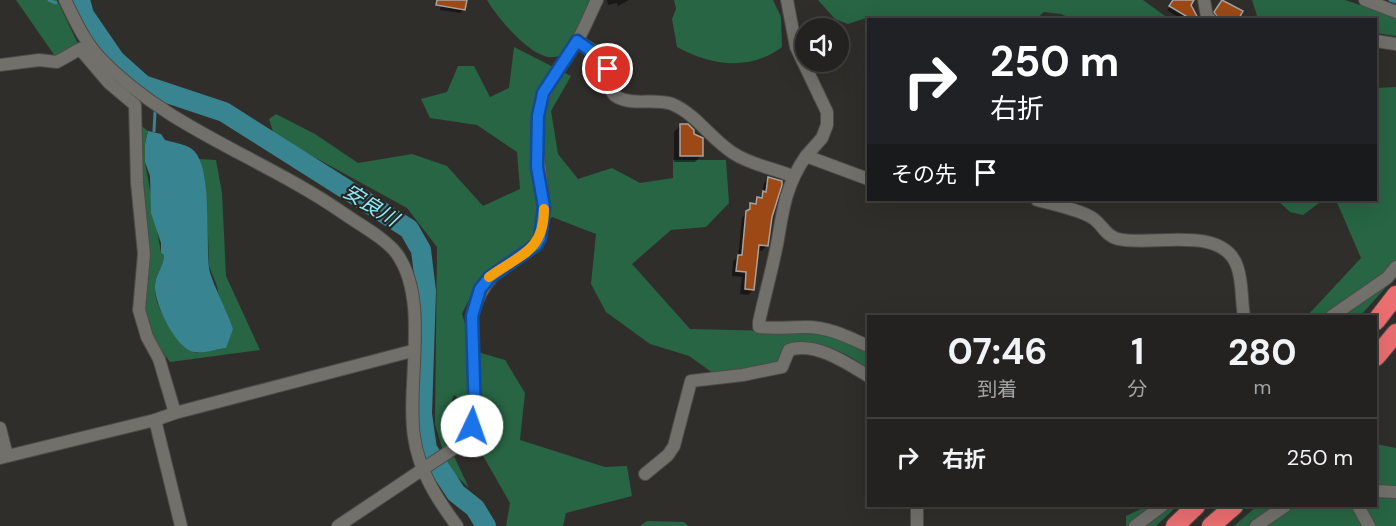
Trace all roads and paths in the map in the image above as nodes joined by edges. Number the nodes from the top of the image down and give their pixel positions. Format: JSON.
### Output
{"nodes":[{"id":1,"x":64,"y":0,"type":"edge"},
{"id":2,"x":597,"y":0,"type":"edge"},
{"id":3,"x":787,"y":0,"type":"edge"},
{"id":4,"x":1204,"y":0,"type":"edge"},
{"id":5,"x":1365,"y":0,"type":"edge"},
{"id":6,"x":1396,"y":12,"type":"edge"},
{"id":7,"x":1208,"y":18,"type":"edge"},
{"id":8,"x":577,"y":41,"type":"junction"},
{"id":9,"x":1377,"y":41,"type":"edge"},
{"id":10,"x":1396,"y":44,"type":"edge"},
{"id":11,"x":0,"y":65,"type":"edge"},
{"id":12,"x":806,"y":156,"type":"junction"},
{"id":13,"x":792,"y":176,"type":"junction"},
{"id":14,"x":867,"y":179,"type":"edge"},
{"id":15,"x":1040,"y":201,"type":"edge"},
{"id":16,"x":1396,"y":267,"type":"edge"},
{"id":17,"x":1396,"y":295,"type":"edge"},
{"id":18,"x":1396,"y":304,"type":"edge"},
{"id":19,"x":1244,"y":315,"type":"edge"},
{"id":20,"x":1333,"y":315,"type":"edge"},
{"id":21,"x":1377,"y":320,"type":"edge"},
{"id":22,"x":1377,"y":325,"type":"edge"},
{"id":23,"x":1396,"y":333,"type":"edge"},
{"id":24,"x":867,"y":346,"type":"edge"},
{"id":25,"x":412,"y":351,"type":"junction"},
{"id":26,"x":1377,"y":356,"type":"edge"},
{"id":27,"x":867,"y":375,"type":"edge"},
{"id":28,"x":175,"y":412,"type":"junction"},
{"id":29,"x":155,"y":420,"type":"junction"},
{"id":30,"x":0,"y":428,"type":"edge"},
{"id":31,"x":4,"y":457,"type":"edge"},
{"id":32,"x":423,"y":469,"type":"junction"},
{"id":33,"x":645,"y":474,"type":"dead end"},
{"id":34,"x":1377,"y":490,"type":"edge"},
{"id":35,"x":1396,"y":492,"type":"edge"},
{"id":36,"x":917,"y":507,"type":"edge"},
{"id":37,"x":1161,"y":507,"type":"edge"},
{"id":38,"x":1195,"y":507,"type":"edge"},
{"id":39,"x":1233,"y":507,"type":"edge"},
{"id":40,"x":1284,"y":507,"type":"edge"},
{"id":41,"x":1359,"y":507,"type":"edge"},
{"id":42,"x":181,"y":526,"type":"edge"},
{"id":43,"x":338,"y":526,"type":"edge"},
{"id":44,"x":457,"y":526,"type":"edge"},
{"id":45,"x":917,"y":526,"type":"edge"},
{"id":46,"x":1136,"y":526,"type":"edge"},
{"id":47,"x":1175,"y":526,"type":"edge"},
{"id":48,"x":1211,"y":526,"type":"edge"},
{"id":49,"x":1256,"y":526,"type":"edge"},
{"id":50,"x":1369,"y":526,"type":"edge"}],
"edges":[{"from":1,"to":25,"type":"street"},
{"from":2,"to":8,"type":"street"},
{"from":3,"to":12,"type":"street"},
{"from":4,"to":7,"type":"street"},
{"from":5,"to":6,"type":"street"},
{"from":8,"to":13,"type":"street"},
{"from":8,"to":32,"type":"street"},
{"from":9,"to":10,"type":"street"},
{"from":11,"to":28,"type":"street"},
{"from":12,"to":13,"type":"street"},
{"from":12,"to":14,"type":"street"},
{"from":13,"to":24,"type":"street"},
{"from":15,"to":19,"type":"street"},
{"from":16,"to":20,"type":"street"},
{"from":17,"to":21,"type":"highway"},
{"from":18,"to":22,"type":"highway"},
{"from":23,"to":26,"type":"highway"},
{"from":25,"to":28,"type":"street"},
{"from":25,"to":32,"type":"street"},
{"from":27,"to":33,"type":"street"},
{"from":28,"to":29,"type":"street"},
{"from":29,"to":31,"type":"street"},
{"from":29,"to":42,"type":"street"},
{"from":30,"to":31,"type":"street"},
{"from":32,"to":43,"type":"street"},
{"from":32,"to":44,"type":"street"},
{"from":34,"to":35,"type":"street"},
{"from":36,"to":45,"type":"street"},
{"from":37,"to":46,"type":"street"},
{"from":38,"to":47,"type":"highway"},
{"from":39,"to":48,"type":"highway"},
{"from":40,"to":49,"type":"street"},
{"from":41,"to":50,"type":"street"}]}
